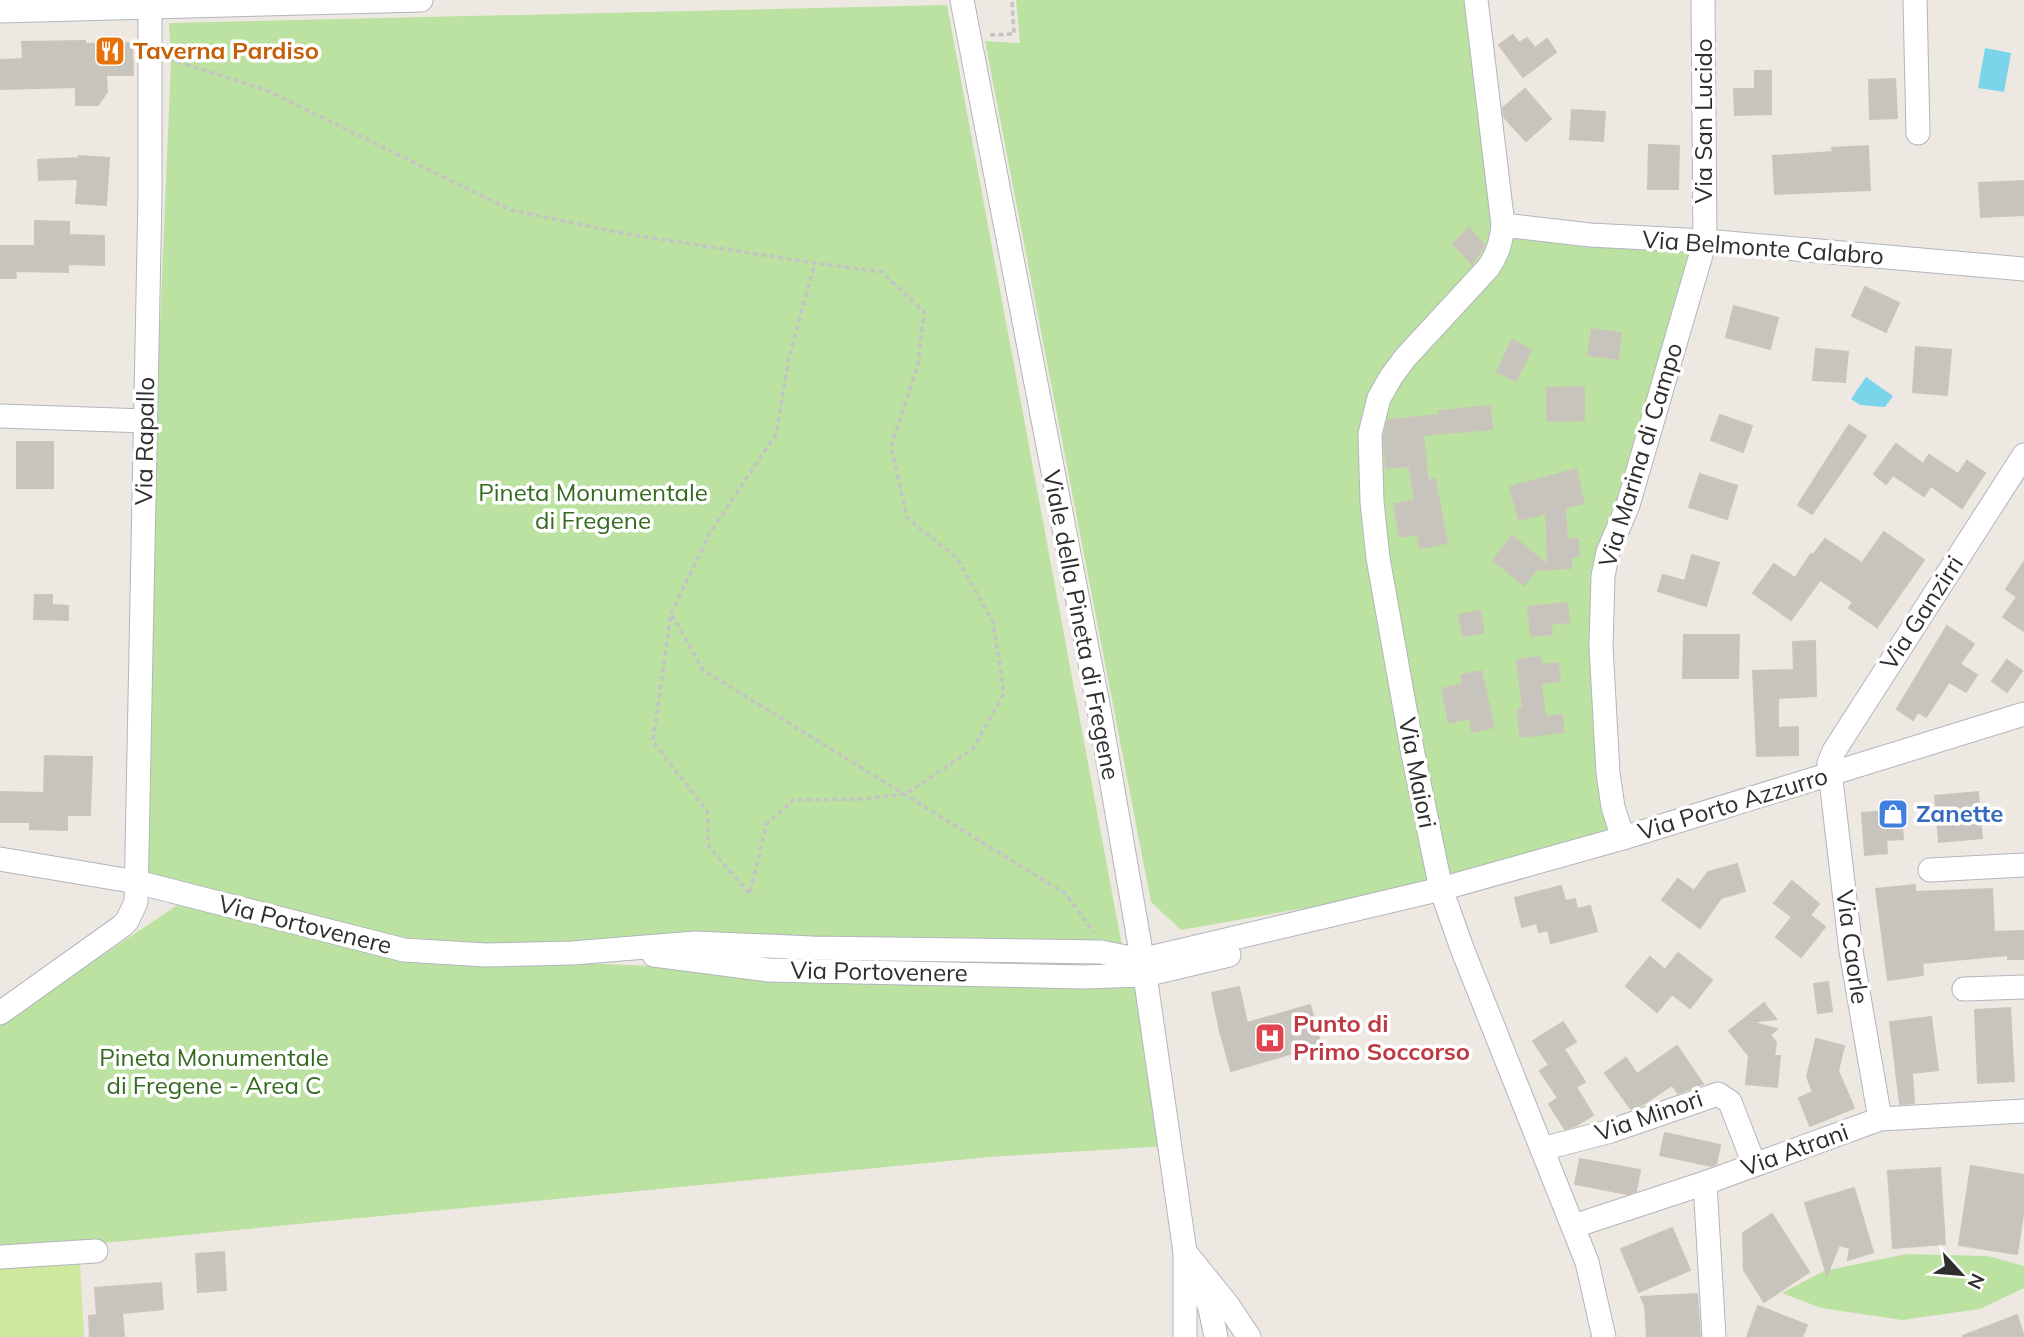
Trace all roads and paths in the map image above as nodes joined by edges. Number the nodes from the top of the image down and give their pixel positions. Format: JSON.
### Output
{"nodes":[{"id":1,"x":421,"y":0,"type":"edge"},
{"id":2,"x":962,"y":0,"type":"edge"},
{"id":3,"x":1476,"y":0,"type":"edge"},
{"id":4,"x":1703,"y":0,"type":"edge"},
{"id":5,"x":1915,"y":0,"type":"edge"},
{"id":6,"x":150,"y":3,"type":"edge"},
{"id":7,"x":0,"y":11,"type":"edge"},
{"id":8,"x":151,"y":53,"type":"junction"},
{"id":9,"x":1918,"y":133,"type":"dead end"},
{"id":10,"x":1503,"y":226,"type":"junction"},
{"id":11,"x":1705,"y":241,"type":"junction"},
{"id":12,"x":815,"y":264,"type":"junction"},
{"id":13,"x":2024,"y":269,"type":"edge"},
{"id":14,"x":0,"y":416,"type":"edge"},
{"id":15,"x":146,"y":421,"type":"junction"},
{"id":16,"x":2024,"y":455,"type":"edge"},
{"id":17,"x":671,"y":613,"type":"junction"},
{"id":18,"x":2024,"y":714,"type":"edge"},
{"id":19,"x":1829,"y":774,"type":"junction"},
{"id":20,"x":906,"y":794,"type":"junction"},
{"id":21,"x":1623,"y":838,"type":"junction"},
{"id":22,"x":0,"y":859,"type":"edge"},
{"id":23,"x":2024,"y":865,"type":"edge"},
{"id":24,"x":1930,"y":870,"type":"dead end"},
{"id":25,"x":137,"y":882,"type":"junction"},
{"id":26,"x":1441,"y":889,"type":"junction"},
{"id":27,"x":614,"y":949,"type":"junction"},
{"id":28,"x":1101,"y":952,"type":"junction"},
{"id":29,"x":1143,"y":967,"type":"junction"},
{"id":30,"x":2024,"y":987,"type":"edge"},
{"id":31,"x":1964,"y":989,"type":"dead end"},
{"id":32,"x":0,"y":1013,"type":"edge"},
{"id":33,"x":2024,"y":1111,"type":"edge"},
{"id":34,"x":1880,"y":1119,"type":"junction"},
{"id":35,"x":1542,"y":1149,"type":"junction"},
{"id":36,"x":1754,"y":1164,"type":"junction"},
{"id":37,"x":1705,"y":1183,"type":"junction"},
{"id":38,"x":1574,"y":1226,"type":"junction"},
{"id":39,"x":96,"y":1251,"type":"dead end"},
{"id":40,"x":1185,"y":1252,"type":"junction"},
{"id":41,"x":0,"y":1257,"type":"edge"},
{"id":42,"x":1185,"y":1337,"type":"edge"},
{"id":43,"x":1216,"y":1337,"type":"edge"},
{"id":44,"x":1249,"y":1337,"type":"edge"},
{"id":45,"x":1604,"y":1337,"type":"edge"},
{"id":46,"x":1714,"y":1337,"type":"edge"}],
"edges":[{"from":1,"to":6,"type":"street"},
{"from":2,"to":29,"type":"street","name":"Viale della Pineta di Fregene"},
{"from":3,"to":10,"type":"street"},
{"from":4,"to":11,"type":"street","name":"Via San Lucido"},
{"from":5,"to":9,"type":"street"},
{"from":6,"to":7,"type":"street"},
{"from":6,"to":8,"type":"street","name":"Via Rapallo"},
{"from":8,"to":12,"type":"path"},
{"from":8,"to":15,"type":"street","name":"Via Rapallo"},
{"from":10,"to":11,"type":"street","name":"Via Belmonte Calabro"},
{"from":10,"to":26,"type":"street","name":"Via Maiori"},
{"from":11,"to":13,"type":"street","name":"Via Belmonte Calabro"},
{"from":11,"to":21,"type":"street","name":"Via Marina di Campo"},
{"from":12,"to":17,"type":"path"},
{"from":12,"to":20,"type":"path"},
{"from":14,"to":15,"type":"street"},
{"from":15,"to":25,"type":"street","name":"Via Rapallo"},
{"from":16,"to":19,"type":"street","name":"Via Ganzirri"},
{"from":17,"to":20,"type":"path"},
{"from":17,"to":20,"type":"path"},
{"from":18,"to":19,"type":"street","name":"Via Porto Azzurro"},
{"from":19,"to":21,"type":"street","name":"Via Porto Azzurro"},
{"from":19,"to":34,"type":"street","name":"Via Caorle"},
{"from":20,"to":28,"type":"path"},
{"from":21,"to":26,"type":"street","name":"Via Porto Azzurro"},
{"from":22,"to":25,"type":"street","name":"Via Portovenere"},
{"from":23,"to":24,"type":"street"},
{"from":25,"to":27,"type":"street","name":"Via Portovenere"},
{"from":25,"to":32,"type":"street","name":"Via Rapallo"},
{"from":26,"to":29,"type":"street","name":"Via Porto Azzurro"},
{"from":26,"to":35,"type":"street","name":"Via Maiori"},
{"from":27,"to":28,"type":"street","name":"Via Portovenere"},
{"from":27,"to":29,"type":"street","name":"Via Portovenere"},
{"from":28,"to":29,"type":"street","name":"Via Portovenere"},
{"from":29,"to":40,"type":"street","name":"Viale della Pineta di Fregene"},
{"from":30,"to":31,"type":"street"},
{"from":33,"to":34,"type":"street","name":"Via Atrani"},
{"from":34,"to":36,"type":"street","name":"Via Atrani"},
{"from":35,"to":36,"type":"street","name":"Via Minori"},
{"from":35,"to":38,"type":"street","name":"Via Maiori"},
{"from":36,"to":37,"type":"street","name":"Via Atrani"},
{"from":37,"to":38,"type":"street","name":"Via Atrani"},
{"from":37,"to":46,"type":"street"},
{"from":38,"to":45,"type":"street","name":"Via Maiori"},
{"from":39,"to":41,"type":"street"},
{"from":40,"to":42,"type":"street","name":"Viale della Pineta di Fregene"},
{"from":40,"to":43,"type":"street","name":"Viale della Pineta di Fregene"},
{"from":40,"to":44,"type":"street"}]}
